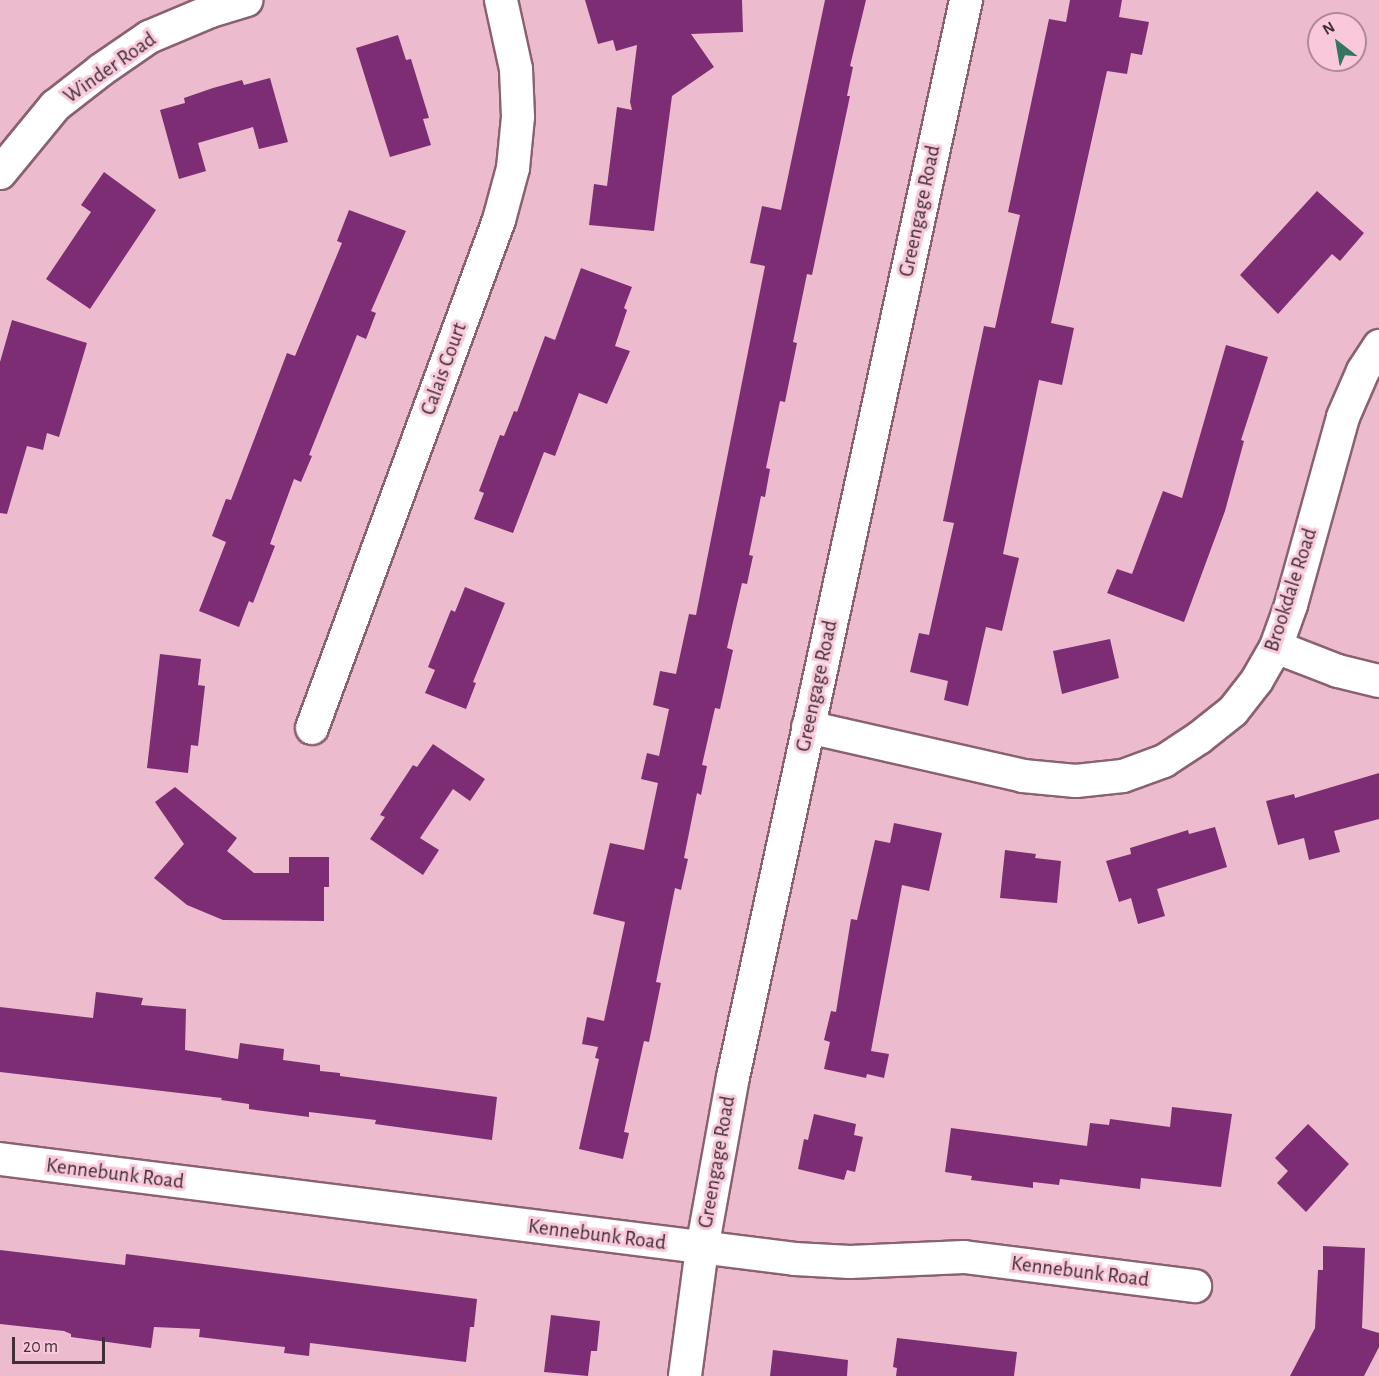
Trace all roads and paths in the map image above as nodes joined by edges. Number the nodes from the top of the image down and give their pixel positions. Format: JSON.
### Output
{"nodes":[{"id":1,"x":246,"y":0,"type":"edge"},
{"id":2,"x":501,"y":0,"type":"edge"},
{"id":3,"x":966,"y":0,"type":"edge"},
{"id":4,"x":0,"y":173,"type":"edge"},
{"id":5,"x":1379,"y":346,"type":"edge"},
{"id":6,"x":1276,"y":647,"type":"junction"},
{"id":7,"x":1379,"y":681,"type":"edge"},
{"id":8,"x":808,"y":727,"type":"junction"},
{"id":9,"x":312,"y":728,"type":"dead end"},
{"id":10,"x":0,"y":1159,"type":"edge"},
{"id":11,"x":702,"y":1249,"type":"junction"},
{"id":12,"x":1195,"y":1286,"type":"dead end"},
{"id":13,"x":685,"y":1376,"type":"edge"}],
"edges":[{"from":1,"to":4,"type":"street","name":"Winder Road"},
{"from":2,"to":9,"type":"street","name":"Calais Court"},
{"from":3,"to":8,"type":"street","name":"Greengage Road"},
{"from":5,"to":6,"type":"street","name":"Brookdale Road"},
{"from":6,"to":7,"type":"street"},
{"from":6,"to":8,"type":"street","name":"Brookdale Road"},
{"from":8,"to":11,"type":"street","name":"Greengage Road"},
{"from":10,"to":11,"type":"street","name":"Kennebunk Road"},
{"from":11,"to":12,"type":"street","name":"Kennebunk Road"},
{"from":11,"to":13,"type":"street","name":"Greengage Road"}]}
